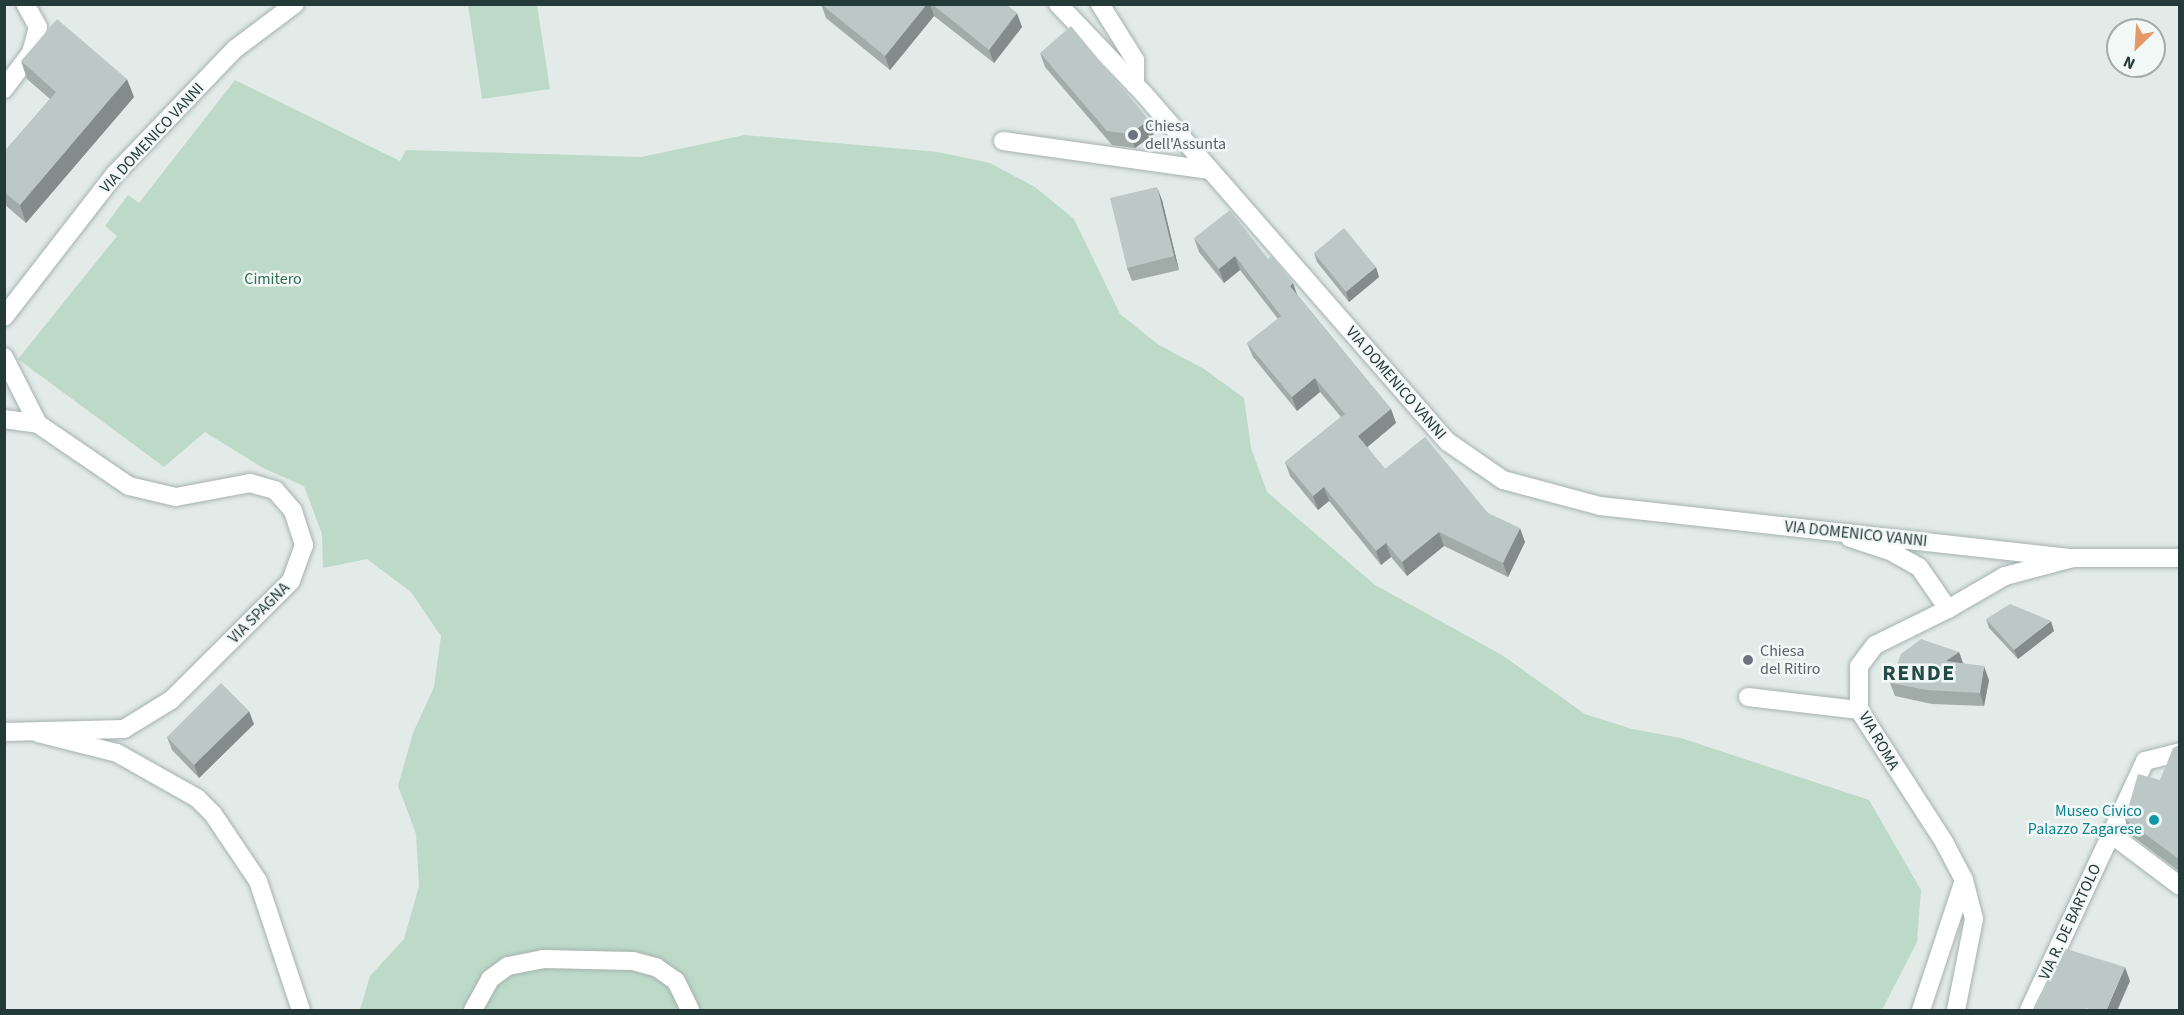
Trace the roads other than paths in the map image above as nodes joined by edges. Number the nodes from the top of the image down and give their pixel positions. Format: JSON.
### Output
{"nodes":[{"id":1,"x":25,"y":4,"type":"edge"},
{"id":2,"x":295,"y":4,"type":"edge"},
{"id":3,"x":1058,"y":4,"type":"edge"},
{"id":4,"x":1100,"y":4,"type":"edge"},
{"id":5,"x":1135,"y":85,"type":"junction"},
{"id":6,"x":4,"y":89,"type":"edge"},
{"id":7,"x":1003,"y":141,"type":"dead end"},
{"id":8,"x":1210,"y":170,"type":"junction"},
{"id":9,"x":4,"y":317,"type":"edge"},
{"id":10,"x":4,"y":357,"type":"edge"},
{"id":11,"x":4,"y":419,"type":"edge"},
{"id":12,"x":38,"y":424,"type":"junction"},
{"id":13,"x":1832,"y":531,"type":"junction"},
{"id":14,"x":2074,"y":558,"type":"junction"},
{"id":15,"x":2180,"y":558,"type":"edge"},
{"id":16,"x":1948,"y":609,"type":"junction"},
{"id":17,"x":1748,"y":697,"type":"dead end"},
{"id":18,"x":1859,"y":710,"type":"junction"},
{"id":19,"x":4,"y":732,"type":"edge"},
{"id":20,"x":31,"y":732,"type":"junction"},
{"id":21,"x":2180,"y":752,"type":"edge"},
{"id":22,"x":2111,"y":834,"type":"junction"},
{"id":23,"x":1964,"y":880,"type":"junction"},
{"id":24,"x":2180,"y":886,"type":"edge"},
{"id":25,"x":301,"y":1011,"type":"edge"},
{"id":26,"x":473,"y":1011,"type":"edge"},
{"id":27,"x":690,"y":1011,"type":"edge"},
{"id":28,"x":1920,"y":1011,"type":"edge"},
{"id":29,"x":1956,"y":1011,"type":"edge"},
{"id":30,"x":2029,"y":1011,"type":"edge"}],
"edges":[{"from":1,"to":6,"type":"street"},
{"from":2,"to":9,"type":"street","name":"VIA DOMENICO VANNI"},
{"from":3,"to":5,"type":"street","name":"VIA DOMENICO VANNI"},
{"from":4,"to":5,"type":"street"},
{"from":5,"to":8,"type":"street","name":"VIA DOMENICO VANNI"},
{"from":7,"to":8,"type":"street"},
{"from":8,"to":13,"type":"street","name":"VIA DOMENICO VANNI"},
{"from":10,"to":12,"type":"street","name":"VIA SPAGNA"},
{"from":11,"to":12,"type":"street","name":"VIA SPAGNA"},
{"from":12,"to":20,"type":"street","name":"VIA SPAGNA"},
{"from":13,"to":14,"type":"street","name":"VIA DOMENICO VANNI"},
{"from":13,"to":16,"type":"street"},
{"from":14,"to":15,"type":"street"},
{"from":14,"to":16,"type":"street","name":"VIA ROMA"},
{"from":16,"to":18,"type":"street","name":"VIA ROMA"},
{"from":17,"to":18,"type":"street"},
{"from":18,"to":23,"type":"street","name":"VIA ROMA"},
{"from":19,"to":20,"type":"street","name":"VIA SPAGNA"},
{"from":20,"to":25,"type":"street"},
{"from":21,"to":22,"type":"street","name":"VIA R. DE BARTOLO"},
{"from":22,"to":24,"type":"street"},
{"from":22,"to":30,"type":"street","name":"VIA R. DE BARTOLO"},
{"from":23,"to":28,"type":"street"},
{"from":23,"to":29,"type":"street","name":"VIA ROMA"},
{"from":26,"to":27,"type":"street"}]}
